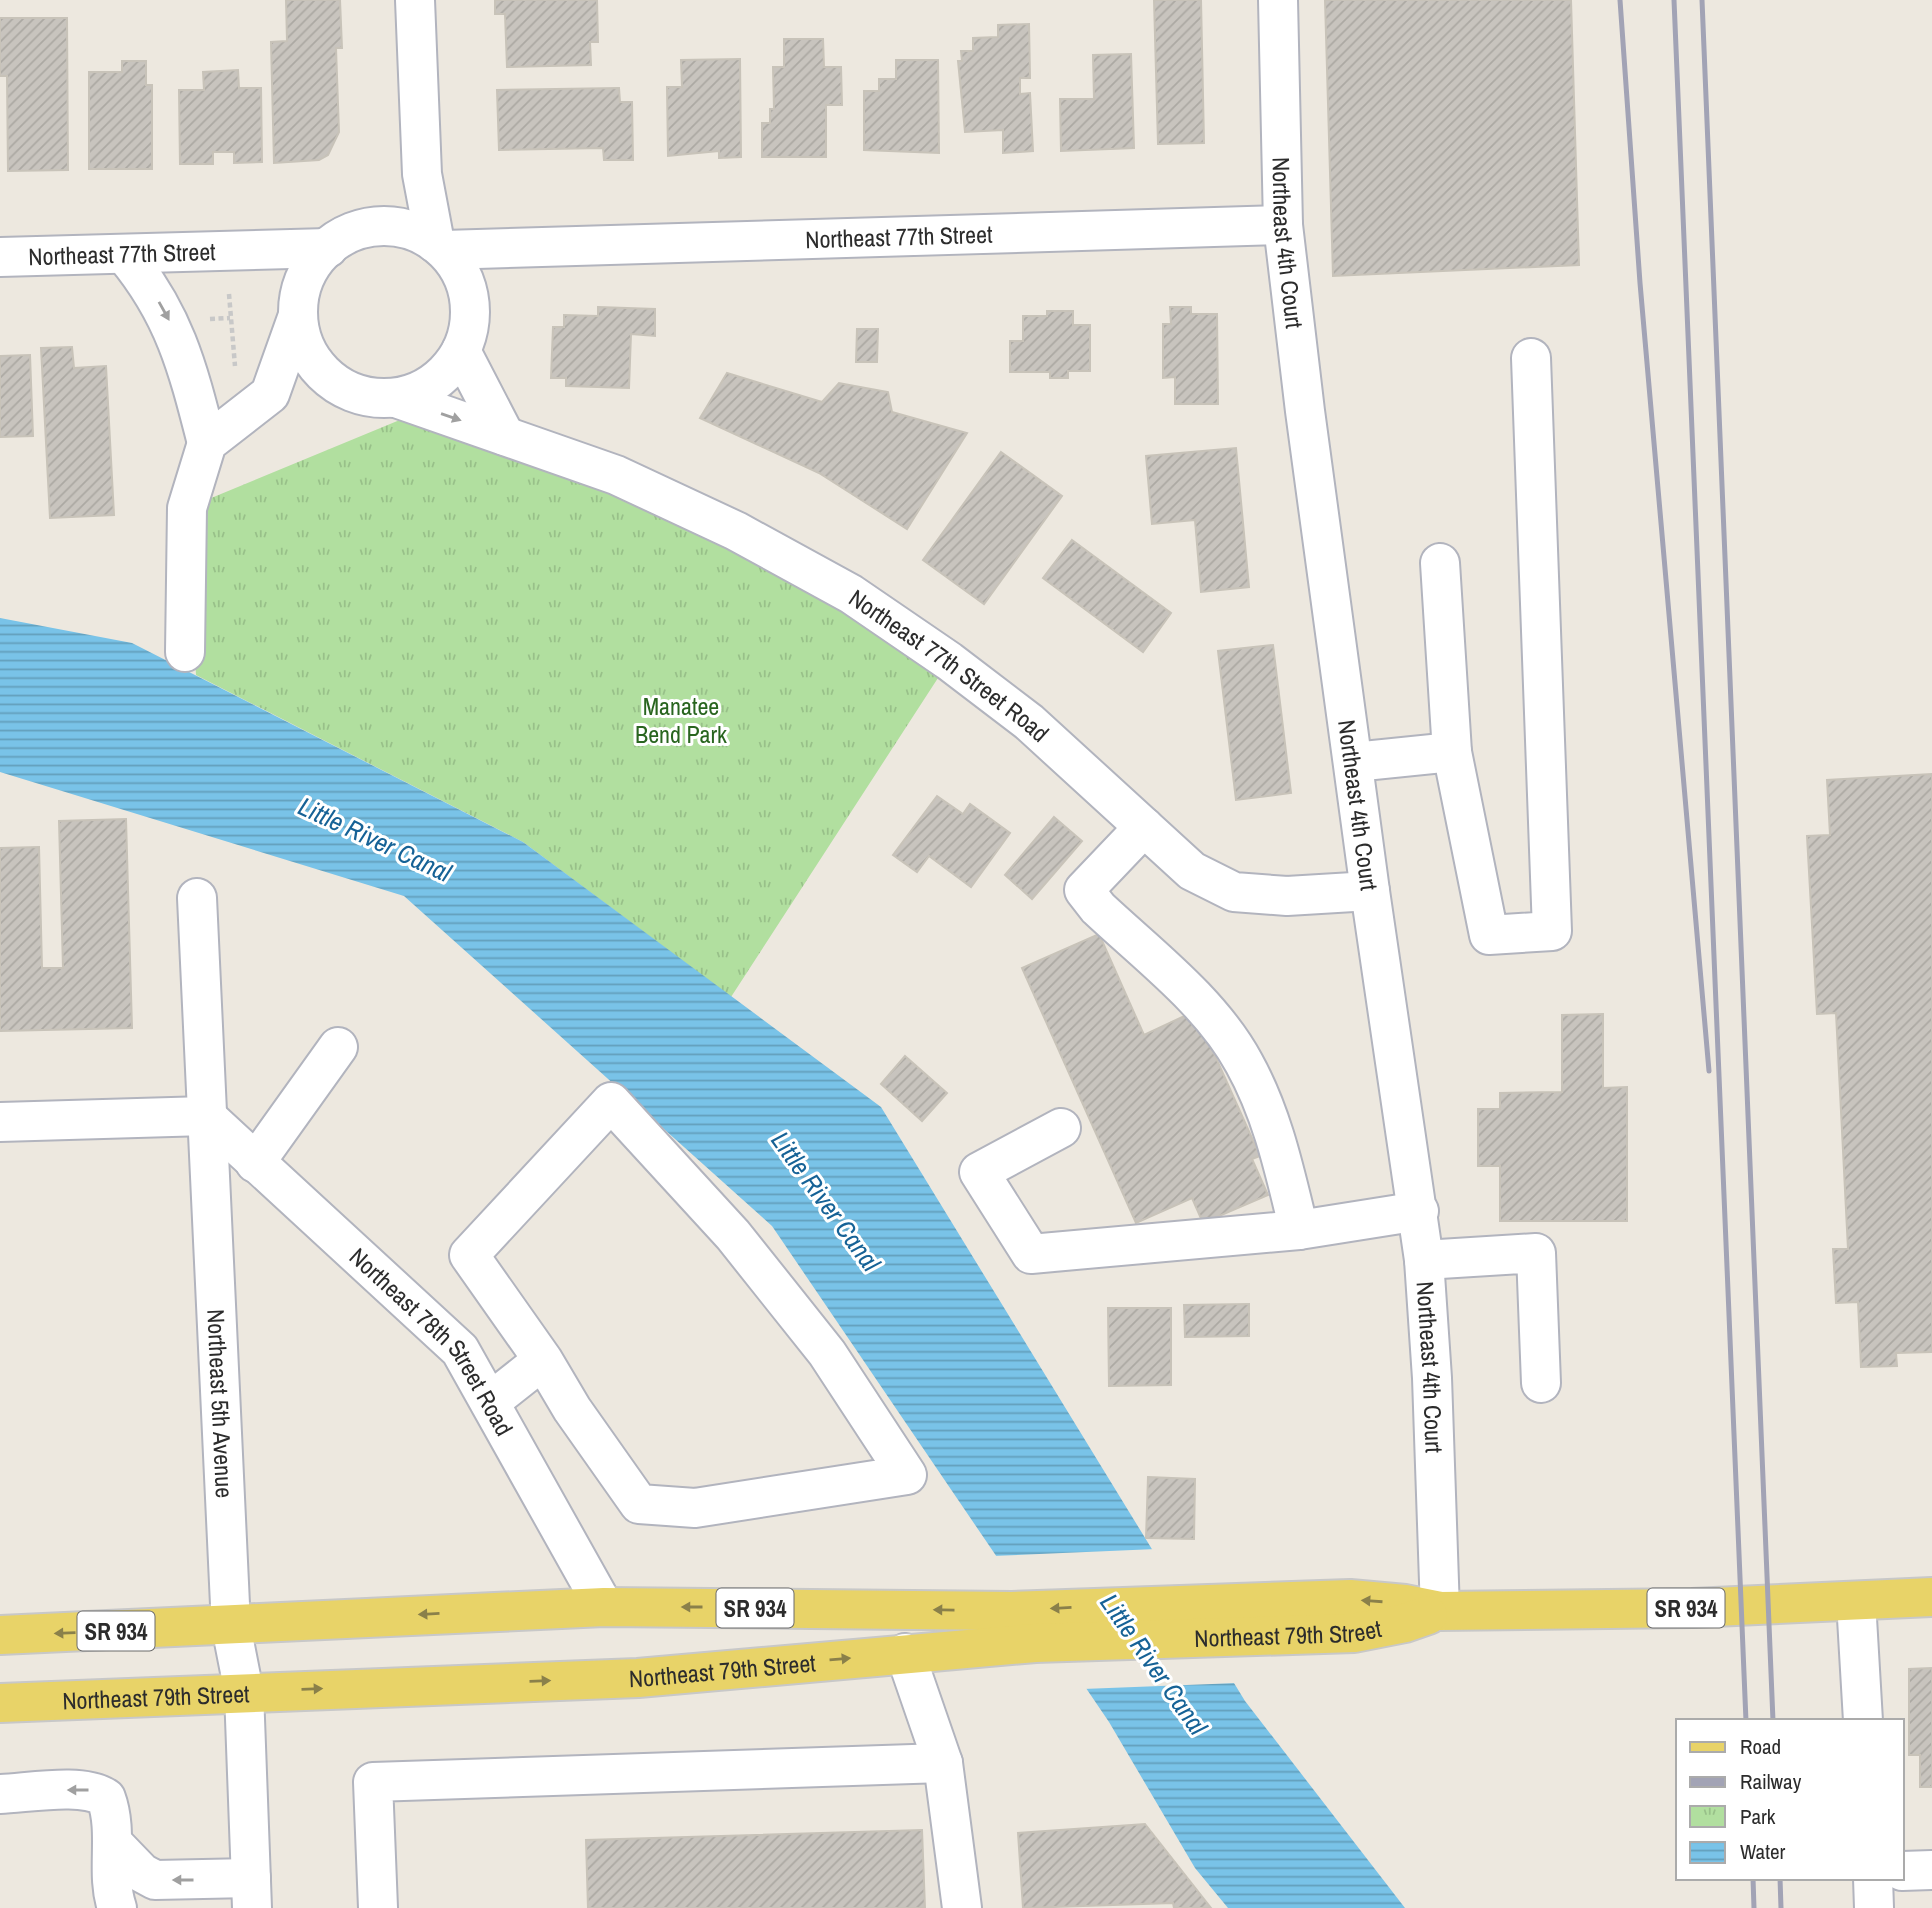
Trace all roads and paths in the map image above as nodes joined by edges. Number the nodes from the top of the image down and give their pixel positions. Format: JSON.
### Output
{"nodes":[{"id":1,"x":415,"y":0,"type":"edge"},
{"id":2,"x":1278,"y":0,"type":"edge"},
{"id":3,"x":422,"y":174,"type":"junction"},
{"id":4,"x":1283,"y":225,"type":"junction"},
{"id":5,"x":365,"y":228,"type":"junction"},
{"id":6,"x":439,"y":246,"type":"junction"},
{"id":7,"x":328,"y":248,"type":"junction"},
{"id":8,"x":513,"y":248,"type":"junction"},
{"id":9,"x":246,"y":252,"type":"junction"},
{"id":10,"x":125,"y":255,"type":"junction"},
{"id":11,"x":0,"y":257,"type":"edge"},
{"id":12,"x":229,"y":294,"type":"dead end"},
{"id":13,"x":298,"y":311,"type":"junction"},
{"id":14,"x":470,"y":311,"type":"junction"},
{"id":15,"x":461,"y":351,"type":"junction"},
{"id":16,"x":1531,"y":358,"type":"dead end"},
{"id":17,"x":237,"y":369,"type":"dead end"},
{"id":18,"x":347,"y":390,"type":"junction"},
{"id":19,"x":270,"y":394,"type":"junction"},
{"id":20,"x":396,"y":398,"type":"junction"},
{"id":21,"x":506,"y":436,"type":"junction"},
{"id":22,"x":207,"y":443,"type":"junction"},
{"id":23,"x":1440,"y":563,"type":"dead end"},
{"id":24,"x":186,"y":652,"type":"dead end"},
{"id":25,"x":1452,"y":752,"type":"junction"},
{"id":26,"x":1354,"y":762,"type":"junction"},
{"id":27,"x":1144,"y":827,"type":"junction"},
{"id":28,"x":1370,"y":891,"type":"junction"},
{"id":29,"x":197,"y":898,"type":"dead end"},
{"id":30,"x":338,"y":1047,"type":"dead end"},
{"id":31,"x":206,"y":1116,"type":"junction"},
{"id":32,"x":0,"y":1122,"type":"edge"},
{"id":33,"x":1061,"y":1128,"type":"dead end"},
{"id":34,"x":255,"y":1163,"type":"junction"},
{"id":35,"x":1419,"y":1212,"type":"junction"},
{"id":36,"x":1298,"y":1230,"type":"junction"},
{"id":37,"x":1424,"y":1260,"type":"junction"},
{"id":38,"x":543,"y":1360,"type":"junction"},
{"id":39,"x":1541,"y":1383,"type":"dead end"},
{"id":40,"x":490,"y":1402,"type":"junction"},
{"id":41,"x":1932,"y":1597,"type":"edge"},
{"id":42,"x":1856,"y":1601,"type":"junction"},
{"id":43,"x":604,"y":1607,"type":"junction"},
{"id":44,"x":1440,"y":1611,"type":"junction"},
{"id":45,"x":231,"y":1626,"type":"junction"},
{"id":46,"x":0,"y":1635,"type":"edge"},
{"id":47,"x":905,"y":1653,"type":"junction"},
{"id":48,"x":244,"y":1692,"type":"junction"},
{"id":49,"x":0,"y":1703,"type":"edge"},
{"id":50,"x":1863,"y":1719,"type":"edge"},
{"id":51,"x":943,"y":1763,"type":"junction"},
{"id":52,"x":0,"y":1794,"type":"edge"},
{"id":53,"x":113,"y":1843,"type":"junction"},
{"id":54,"x":1932,"y":1870,"type":"edge"},
{"id":55,"x":1904,"y":1871,"type":"edge"},
{"id":56,"x":1872,"y":1880,"type":"edge"},
{"id":57,"x":252,"y":1893,"type":"edge"},
{"id":58,"x":117,"y":1908,"type":"edge"},
{"id":59,"x":378,"y":1908,"type":"edge"},
{"id":60,"x":962,"y":1908,"type":"edge"},
{"id":61,"x":1874,"y":1908,"type":"edge"}],
"edges":[{"from":1,"to":3,"type":"street"},
{"from":2,"to":4,"type":"street","name":"Northeast 4th Court"},
{"from":3,"to":5,"type":"street"},
{"from":3,"to":6,"type":"street"},
{"from":4,"to":8,"type":"street","name":"Northeast 77th Street"},
{"from":4,"to":26,"type":"street","name":"Northeast 4th Court"},
{"from":5,"to":6,"type":"street"},
{"from":5,"to":7,"type":"street"},
{"from":6,"to":8,"type":"street","name":"Northeast 77th Street"},
{"from":6,"to":14,"type":"street"},
{"from":7,"to":9,"type":"street","name":"Northeast 77th Street"},
{"from":7,"to":13,"type":"street"},
{"from":8,"to":14,"type":"street"},
{"from":9,"to":10,"type":"street","name":"Northeast 77th Street"},
{"from":9,"to":13,"type":"street","name":"Northeast 77th Street"},
{"from":10,"to":11,"type":"street","name":"Northeast 77th Street"},
{"from":10,"to":22,"type":"street","one_way":true},
{"from":12,"to":17,"type":"path"},
{"from":13,"to":18,"type":"street"},
{"from":13,"to":19,"type":"street"},
{"from":14,"to":15,"type":"street"},
{"from":15,"to":20,"type":"street"},
{"from":15,"to":21,"type":"street"},
{"from":16,"to":25,"type":"street"},
{"from":18,"to":19,"type":"street"},
{"from":18,"to":20,"type":"street"},
{"from":19,"to":22,"type":"street"},
{"from":20,"to":21,"type":"street","name":"Northeast 77th Street Road","one_way":true},
{"from":21,"to":27,"type":"street","name":"Northeast 77th Street Road"},
{"from":22,"to":24,"type":"street"},
{"from":23,"to":25,"type":"street"},
{"from":25,"to":26,"type":"street"},
{"from":26,"to":28,"type":"street","name":"Northeast 4th Court"},
{"from":27,"to":28,"type":"street","name":"Northeast 77th Street Road"},
{"from":27,"to":36,"type":"street"},
{"from":28,"to":35,"type":"street","name":"Northeast 4th Court"},
{"from":29,"to":31,"type":"street","name":"Northeast 5th Avenue"},
{"from":30,"to":34,"type":"street"},
{"from":31,"to":32,"type":"street"},
{"from":31,"to":34,"type":"street","name":"Northeast 78th Street Road"},
{"from":31,"to":45,"type":"street","name":"Northeast 5th Avenue"},
{"from":33,"to":36,"type":"street"},
{"from":34,"to":40,"type":"street","name":"Northeast 78th Street Road"},
{"from":35,"to":36,"type":"street"},
{"from":35,"to":37,"type":"street","name":"Northeast 4th Court"},
{"from":37,"to":39,"type":"street"},
{"from":37,"to":44,"type":"street","name":"Northeast 4th Court"},
{"from":38,"to":38,"type":"street"},
{"from":38,"to":40,"type":"street"},
{"from":40,"to":43,"type":"street","name":"Northeast 78th Street Road"},
{"from":41,"to":42,"type":"main road","name":"Northeast 79th Street","number":"SR 934"},
{"from":42,"to":44,"type":"main road","name":"Northeast 79th Street","number":"SR 934"},
{"from":42,"to":50,"type":"street"},
{"from":44,"to":43,"type":"main road","name":"Northeast 79th Street","number":"SR 934","one_way":true},
{"from":43,"to":45,"type":"main road","name":"Northeast 79th Street","number":"SR 934","one_way":true},
{"from":44,"to":47,"type":"main road","name":"Northeast 79th Street"},
{"from":45,"to":46,"type":"main road","name":"Northeast 79th Street","number":"SR 934","one_way":true},
{"from":45,"to":48,"type":"street","name":"Northeast 5th Avenue"},
{"from":48,"to":47,"type":"main road","name":"Northeast 79th Street","one_way":true},
{"from":47,"to":51,"type":"street"},
{"from":48,"to":49,"type":"main road","name":"Northeast 79th Street"},
{"from":48,"to":57,"type":"street","name":"Northeast 5th Avenue"},
{"from":51,"to":59,"type":"street"},
{"from":51,"to":60,"type":"street"},
{"from":53,"to":52,"type":"street","one_way":true},
{"from":57,"to":53,"type":"street","one_way":true},
{"from":53,"to":58,"type":"street"},
{"from":54,"to":55,"type":"street"},
{"from":56,"to":61,"type":"street"}]}
